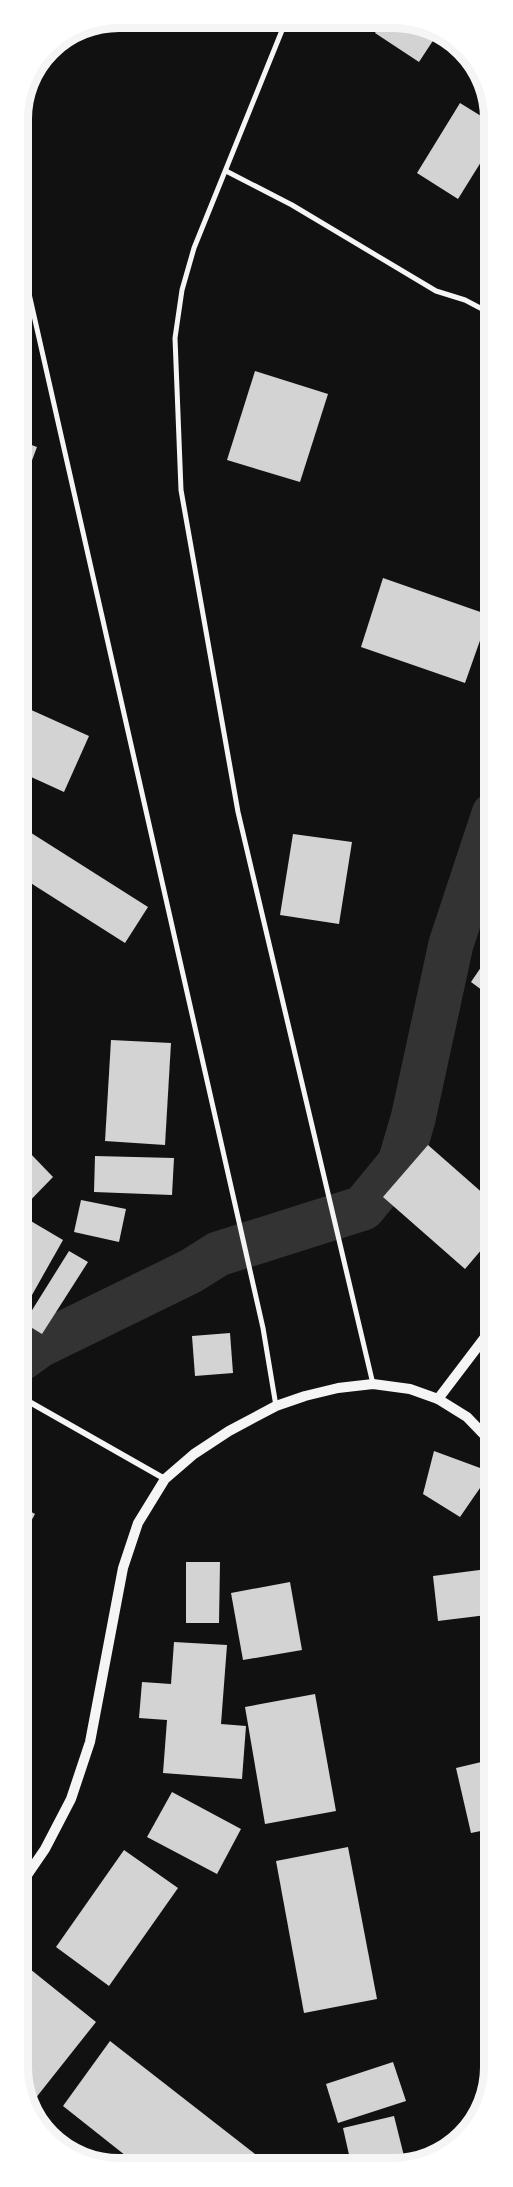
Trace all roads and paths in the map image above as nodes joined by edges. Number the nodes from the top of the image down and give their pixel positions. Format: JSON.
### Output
{"nodes":[{"id":1,"x":283,"y":28,"type":"edge"},
{"id":2,"x":226,"y":171,"type":"junction"},
{"id":3,"x":29,"y":293,"type":"edge"},
{"id":4,"x":484,"y":310,"type":"edge"},
{"id":5,"x":484,"y":1338,"type":"edge"},
{"id":6,"x":373,"y":1384,"type":"junction"},
{"id":7,"x":438,"y":1399,"type":"junction"},
{"id":8,"x":28,"y":1401,"type":"edge"},
{"id":9,"x":276,"y":1406,"type":"junction"},
{"id":10,"x":484,"y":1435,"type":"edge"},
{"id":11,"x":165,"y":1479,"type":"junction"},
{"id":12,"x":28,"y":1874,"type":"edge"}],
"edges":[{"from":1,"to":2,"type":"street"},
{"from":2,"to":4,"type":"street"},
{"from":2,"to":6,"type":"street"},
{"from":3,"to":9,"type":"street"},
{"from":5,"to":7,"type":"street"},
{"from":6,"to":7,"type":"street"},
{"from":6,"to":9,"type":"street"},
{"from":7,"to":10,"type":"street"},
{"from":8,"to":11,"type":"street"},
{"from":9,"to":11,"type":"street"},
{"from":11,"to":12,"type":"street"}]}
